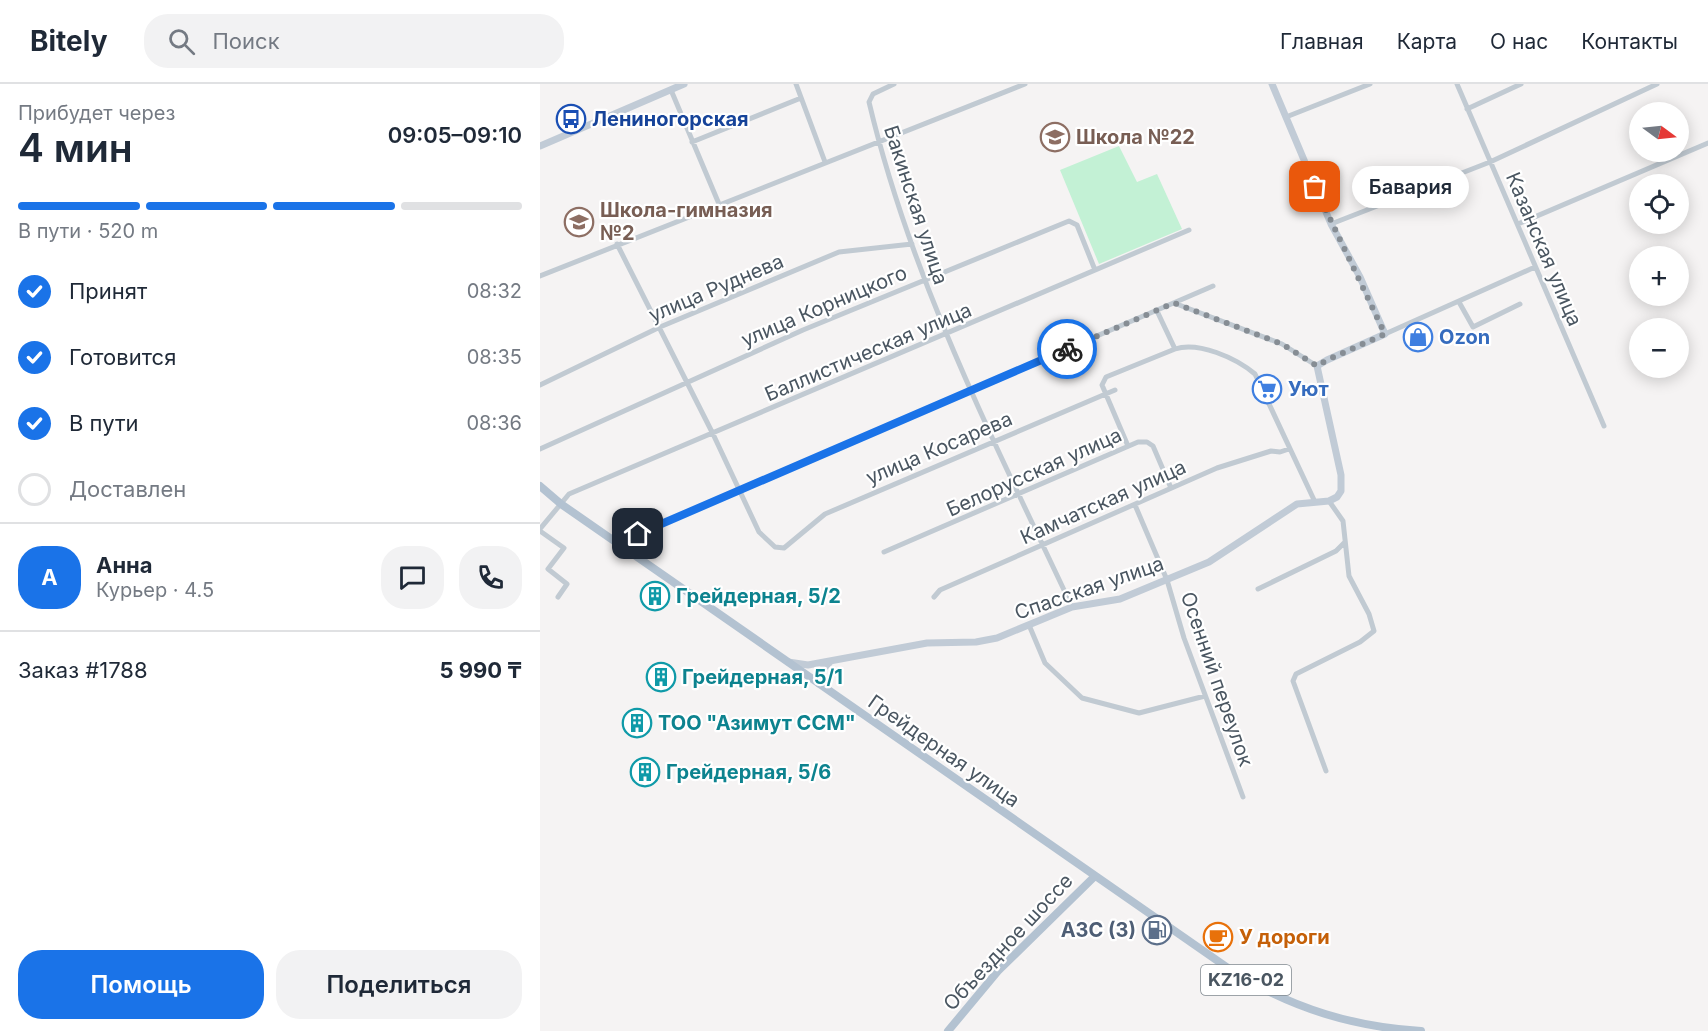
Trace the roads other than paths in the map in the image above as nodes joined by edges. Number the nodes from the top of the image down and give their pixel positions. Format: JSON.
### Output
{"nodes":[{"id":1,"x":684,"y":84,"type":"edge"},
{"id":2,"x":796,"y":84,"type":"edge"},
{"id":3,"x":894,"y":84,"type":"edge"},
{"id":4,"x":1025,"y":84,"type":"edge"},
{"id":5,"x":1272,"y":84,"type":"edge"},
{"id":6,"x":1370,"y":84,"type":"edge"},
{"id":7,"x":1457,"y":84,"type":"edge"},
{"id":8,"x":1521,"y":84,"type":"edge"},
{"id":9,"x":1657,"y":84,"type":"edge"},
{"id":10,"x":670,"y":90,"type":"junction"},
{"id":11,"x":801,"y":98,"type":"junction"},
{"id":12,"x":1467,"y":109,"type":"junction"},
{"id":13,"x":1286,"y":117,"type":"junction"},
{"id":14,"x":878,"y":140,"type":"junction"},
{"id":15,"x":692,"y":142,"type":"junction"},
{"id":16,"x":1708,"y":143,"type":"edge"},
{"id":17,"x":540,"y":146,"type":"edge"},
{"id":18,"x":825,"y":162,"type":"junction"},
{"id":19,"x":1490,"y":162,"type":"junction"},
{"id":20,"x":718,"y":204,"type":"junction"},
{"id":21,"x":1331,"y":224,"type":"junction"},
{"id":22,"x":1518,"y":225,"type":"junction"},
{"id":23,"x":1189,"y":230,"type":"dead end"},
{"id":24,"x":617,"y":244,"type":"junction"},
{"id":25,"x":912,"y":244,"type":"junction"},
{"id":26,"x":1535,"y":267,"type":"junction"},
{"id":27,"x":1095,"y":270,"type":"junction"},
{"id":28,"x":540,"y":276,"type":"edge"},
{"id":29,"x":925,"y":280,"type":"junction"},
{"id":30,"x":1213,"y":286,"type":"dead end"},
{"id":31,"x":1459,"y":302,"type":"junction"},
{"id":32,"x":1174,"y":303,"type":"junction"},
{"id":33,"x":1520,"y":304,"type":"dead end"},
{"id":34,"x":1157,"y":311,"type":"junction"},
{"id":35,"x":660,"y":327,"type":"junction"},
{"id":36,"x":1385,"y":334,"type":"junction"},
{"id":37,"x":946,"y":335,"type":"junction"},
{"id":38,"x":1175,"y":349,"type":"junction"},
{"id":39,"x":1317,"y":366,"type":"junction"},
{"id":40,"x":687,"y":382,"type":"junction"},
{"id":41,"x":540,"y":385,"type":"edge"},
{"id":42,"x":972,"y":390,"type":"junction"},
{"id":43,"x":1115,"y":390,"type":"dead end"},
{"id":44,"x":1106,"y":395,"type":"junction"},
{"id":45,"x":1604,"y":426,"type":"dead end"},
{"id":46,"x":713,"y":434,"type":"junction"},
{"id":47,"x":995,"y":442,"type":"junction"},
{"id":48,"x":1128,"y":446,"type":"junction"},
{"id":49,"x":540,"y":449,"type":"edge"},
{"id":50,"x":1289,"y":449,"type":"junction"},
{"id":51,"x":540,"y":486,"type":"edge"},
{"id":52,"x":1171,"y":488,"type":"junction"},
{"id":53,"x":738,"y":491,"type":"junction"},
{"id":54,"x":1019,"y":495,"type":"junction"},
{"id":55,"x":543,"y":496,"type":"edge"},
{"id":56,"x":1329,"y":501,"type":"junction"},
{"id":57,"x":1315,"y":502,"type":"junction"},
{"id":58,"x":561,"y":504,"type":"junction"},
{"id":59,"x":1135,"y":505,"type":"junction"},
{"id":60,"x":540,"y":530,"type":"edge"},
{"id":61,"x":618,"y":542,"type":"junction"},
{"id":62,"x":1345,"y":542,"type":"junction"},
{"id":63,"x":1043,"y":545,"type":"junction"},
{"id":64,"x":885,"y":552,"type":"dead end"},
{"id":65,"x":1167,"y":580,"type":"junction"},
{"id":66,"x":1258,"y":589,"type":"dead end"},
{"id":67,"x":558,"y":597,"type":"dead end"},
{"id":68,"x":934,"y":597,"type":"dead end"},
{"id":69,"x":1072,"y":607,"type":"junction"},
{"id":70,"x":1029,"y":625,"type":"junction"},
{"id":71,"x":832,"y":661,"type":"junction"},
{"id":72,"x":787,"y":662,"type":"junction"},
{"id":73,"x":819,"y":684,"type":"junction"},
{"id":74,"x":1205,"y":696,"type":"junction"},
{"id":75,"x":1326,"y":771,"type":"dead end"},
{"id":76,"x":1243,"y":797,"type":"dead end"},
{"id":77,"x":1094,"y":877,"type":"junction"},
{"id":78,"x":948,"y":1031,"type":"edge"},
{"id":79,"x":1421,"y":1031,"type":"edge"}],
"edges":[{"from":1,"to":10,"type":"street"},
{"from":2,"to":11,"type":"street"},
{"from":3,"to":14,"type":"street","name":"Бакинская улица"},
{"from":4,"to":14,"type":"street"},
{"from":5,"to":13,"type":"street"},
{"from":6,"to":13,"type":"street"},
{"from":7,"to":12,"type":"street","name":"Казанская улица"},
{"from":8,"to":12,"type":"street"},
{"from":9,"to":19,"type":"street"},
{"from":10,"to":15,"type":"street"},
{"from":10,"to":17,"type":"street"},
{"from":11,"to":15,"type":"street"},
{"from":11,"to":18,"type":"street"},
{"from":12,"to":19,"type":"street","name":"Казанская улица"},
{"from":13,"to":21,"type":"street"},
{"from":14,"to":18,"type":"street"},
{"from":14,"to":25,"type":"street","name":"Бакинская улица"},
{"from":15,"to":20,"type":"street"},
{"from":16,"to":22,"type":"street"},
{"from":18,"to":20,"type":"street"},
{"from":19,"to":21,"type":"street"},
{"from":19,"to":22,"type":"street","name":"Казанская улица"},
{"from":20,"to":24,"type":"street"},
{"from":21,"to":36,"type":"street"},
{"from":22,"to":26,"type":"street","name":"Казанская улица"},
{"from":23,"to":27,"type":"street","name":"Баллистическая улица"},
{"from":24,"to":28,"type":"street"},
{"from":24,"to":35,"type":"street"},
{"from":25,"to":29,"type":"street","name":"Бакинская улица"},
{"from":25,"to":35,"type":"street","name":"улица Руднева"},
{"from":26,"to":31,"type":"street"},
{"from":26,"to":45,"type":"street","name":"Казанская улица"},
{"from":27,"to":29,"type":"street","name":"улица Корницкого"},
{"from":27,"to":37,"type":"street","name":"Баллистическая улица"},
{"from":29,"to":37,"type":"street","name":"Бакинская улица"},
{"from":29,"to":40,"type":"street","name":"улица Корницкого"},
{"from":30,"to":32,"type":"street"},
{"from":31,"to":33,"type":"street"},
{"from":31,"to":36,"type":"street"},
{"from":32,"to":34,"type":"street"},
{"from":32,"to":39,"type":"street"},
{"from":34,"to":38,"type":"street"},
{"from":34,"to":42,"type":"street"},
{"from":35,"to":40,"type":"street"},
{"from":35,"to":41,"type":"street","name":"улица Руднева"},
{"from":36,"to":39,"type":"street"},
{"from":37,"to":42,"type":"street","name":"Бакинская улица"},
{"from":37,"to":46,"type":"street","name":"Баллистическая улица"},
{"from":38,"to":44,"type":"street"},
{"from":38,"to":50,"type":"street"},
{"from":39,"to":56,"type":"street"},
{"from":40,"to":46,"type":"street"},
{"from":40,"to":49,"type":"street","name":"улица Корницкого"},
{"from":42,"to":47,"type":"street","name":"Бакинская улица"},
{"from":42,"to":53,"type":"street"},
{"from":43,"to":44,"type":"street","name":"улица Косарева"},
{"from":44,"to":47,"type":"street","name":"улица Косарева"},
{"from":44,"to":48,"type":"street"},
{"from":46,"to":53,"type":"street"},
{"from":46,"to":58,"type":"street","name":"Баллистическая улица"},
{"from":47,"to":53,"type":"street","name":"улица Косарева"},
{"from":47,"to":54,"type":"street","name":"Бакинская улица"},
{"from":48,"to":52,"type":"street","name":"Белорусская улица"},
{"from":48,"to":54,"type":"street","name":"Белорусская улица"},
{"from":50,"to":52,"type":"street","name":"Камчатская улица"},
{"from":50,"to":57,"type":"street"},
{"from":51,"to":55,"type":"main road","name":"Грейдерная улица","number":"KZ16-02"},
{"from":52,"to":59,"type":"street","name":"Камчатская улица"},
{"from":53,"to":61,"type":"street"},
{"from":54,"to":63,"type":"street","name":"Бакинская улица"},
{"from":54,"to":64,"type":"street","name":"Белорусская улица"},
{"from":55,"to":58,"type":"main road","name":"Грейдерная улица","number":"KZ16-02"},
{"from":56,"to":57,"type":"street","name":"Спасская улица"},
{"from":56,"to":62,"type":"street"},
{"from":57,"to":65,"type":"street","name":"Спасская улица"},
{"from":58,"to":60,"type":"street","name":"Баллистическая улица"},
{"from":58,"to":61,"type":"main road","name":"Грейдерная улица","number":"KZ16-02"},
{"from":59,"to":63,"type":"street","name":"Камчатская улица"},
{"from":59,"to":65,"type":"street","name":"Осенний переулок"},
{"from":60,"to":67,"type":"street"},
{"from":61,"to":72,"type":"main road","name":"Грейдерная улица","number":"KZ16-02"},
{"from":62,"to":66,"type":"street"},
{"from":62,"to":75,"type":"street"},
{"from":63,"to":68,"type":"street","name":"Камчатская улица"},
{"from":63,"to":69,"type":"street","name":"Бакинская улица"},
{"from":65,"to":69,"type":"street","name":"Спасская улица"},
{"from":65,"to":74,"type":"street","name":"Осенний переулок"},
{"from":69,"to":70,"type":"street","name":"Спасская улица"},
{"from":70,"to":71,"type":"street","name":"Спасская улица"},
{"from":70,"to":74,"type":"street"},
{"from":71,"to":72,"type":"street","name":"Спасская улица"},
{"from":71,"to":73,"type":"street"},
{"from":72,"to":73,"type":"main road","name":"Грейдерная улица","number":"KZ16-02"},
{"from":73,"to":77,"type":"main road","name":"Грейдерная улица","number":"KZ16-02"},
{"from":74,"to":76,"type":"street","name":"Осенний переулок"},
{"from":77,"to":78,"type":"main road","name":"Объездное шоссе"},
{"from":77,"to":79,"type":"main road","number":"KZ16-02"}]}
